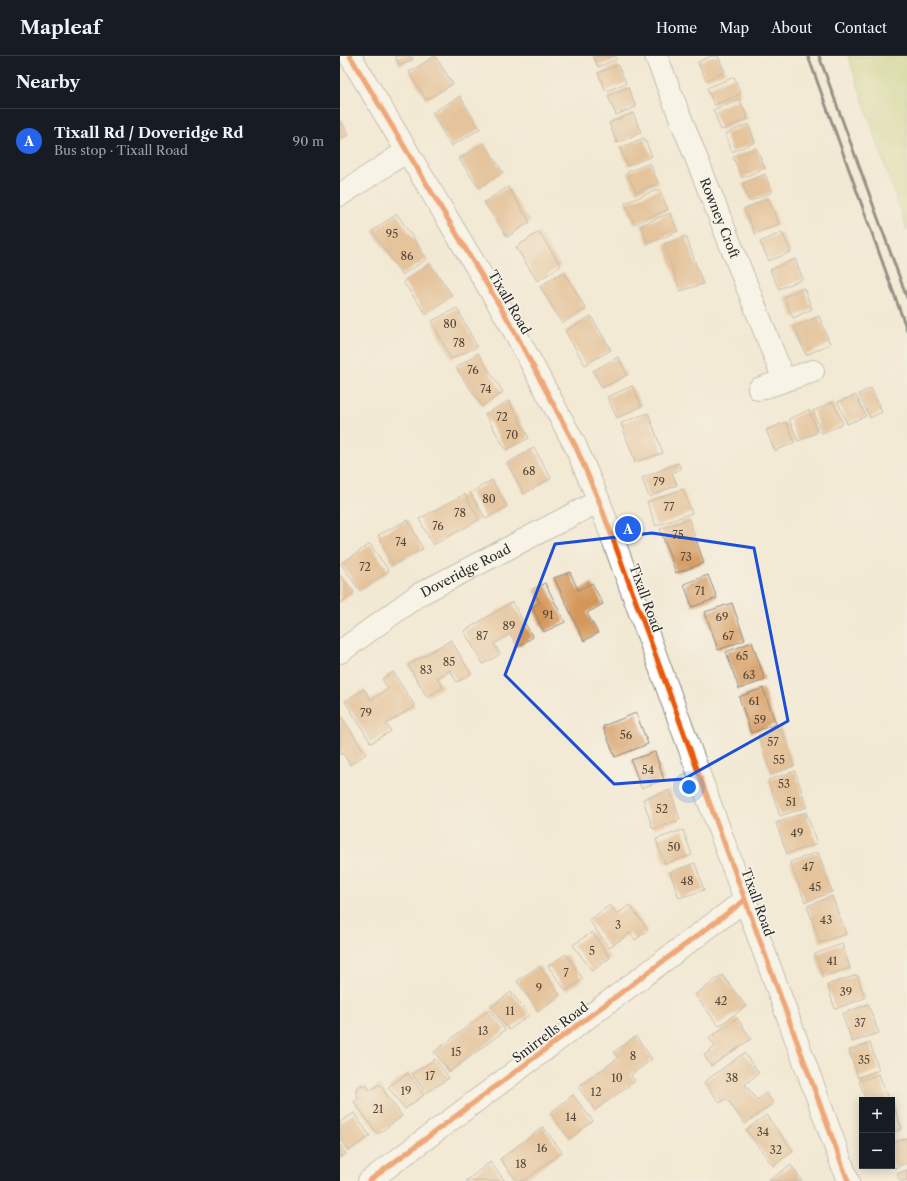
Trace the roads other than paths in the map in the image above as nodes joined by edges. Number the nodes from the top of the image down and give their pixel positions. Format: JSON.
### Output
{"nodes":[{"id":1,"x":350,"y":56,"type":"edge"},
{"id":2,"x":656,"y":56,"type":"edge"},
{"id":3,"x":407,"y":151,"type":"junction"},
{"id":4,"x":340,"y":195,"type":"edge"},
{"id":5,"x":813,"y":370,"type":"dead end"},
{"id":6,"x":784,"y":380,"type":"junction"},
{"id":7,"x":759,"y":389,"type":"dead end"},
{"id":8,"x":598,"y":501,"type":"junction"},
{"id":9,"x":340,"y":652,"type":"edge"},
{"id":10,"x":745,"y":900,"type":"junction"},
{"id":11,"x":369,"y":1181,"type":"edge"},
{"id":12,"x":848,"y":1181,"type":"edge"}],
"edges":[{"from":1,"to":3,"type":"street","name":"Tixall Road"},
{"from":2,"to":6,"type":"street","name":"Rowney Croft"},
{"from":3,"to":4,"type":"street"},
{"from":3,"to":8,"type":"street","name":"Tixall Road"},
{"from":5,"to":6,"type":"street"},
{"from":6,"to":7,"type":"street"},
{"from":8,"to":9,"type":"street","name":"Doveridge Road"},
{"from":8,"to":10,"type":"street","name":"Tixall Road"},
{"from":10,"to":11,"type":"street","name":"Smirrells Road"},
{"from":10,"to":12,"type":"street","name":"Tixall Road"}]}
